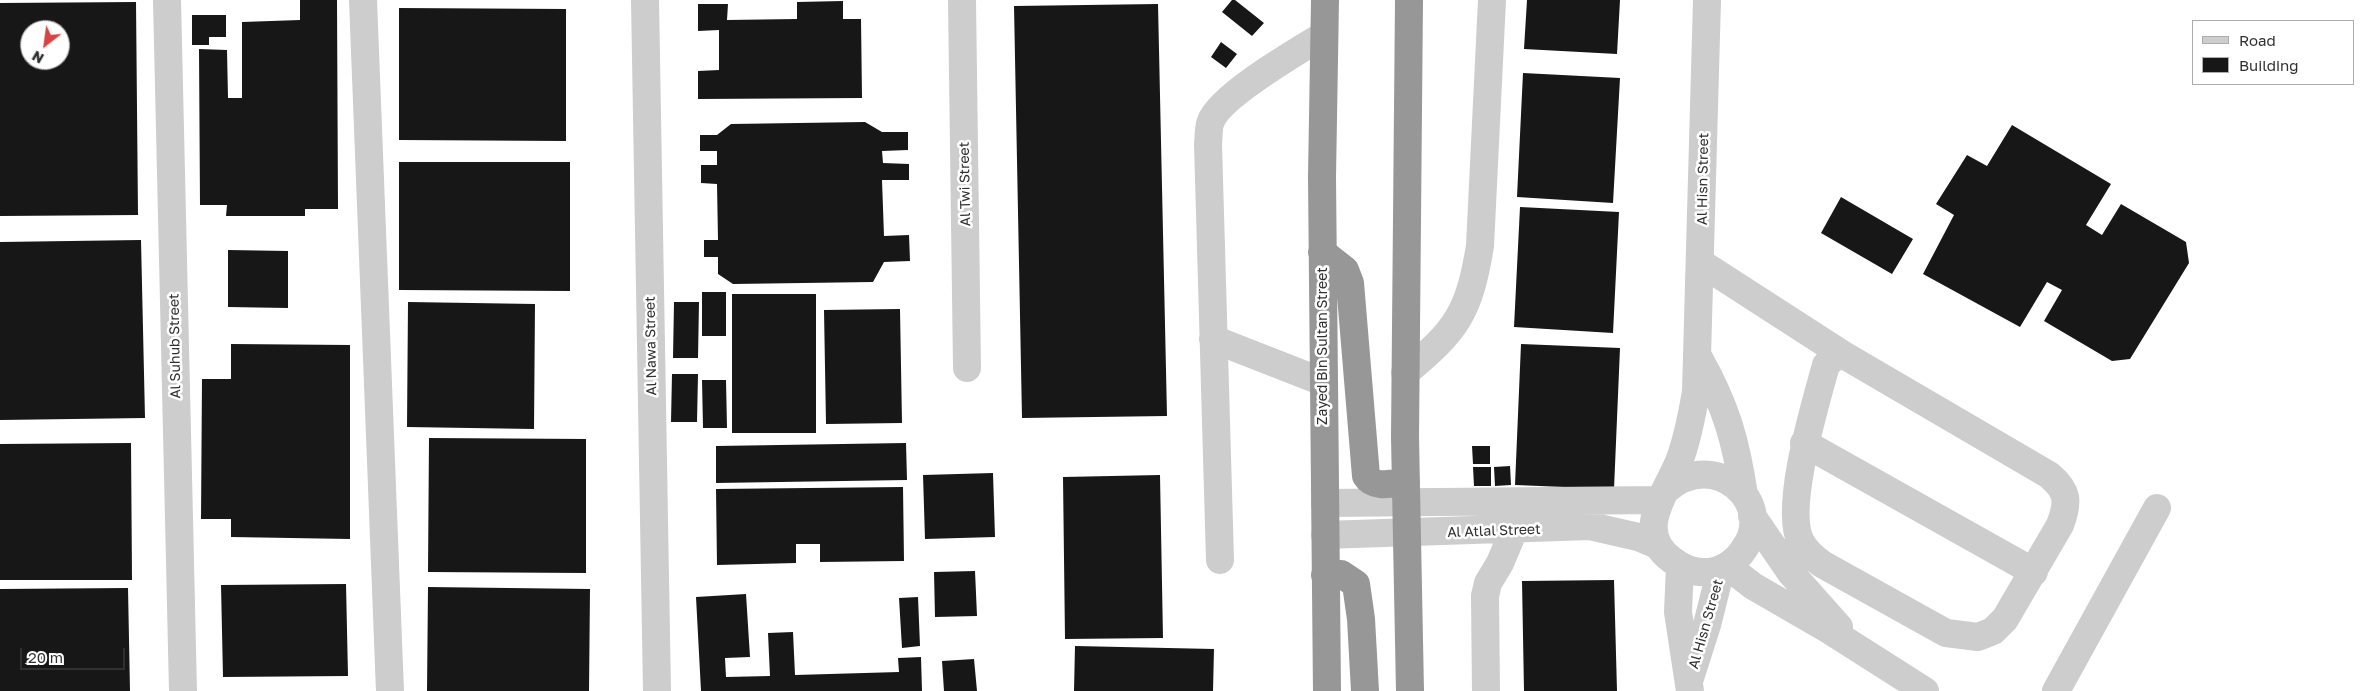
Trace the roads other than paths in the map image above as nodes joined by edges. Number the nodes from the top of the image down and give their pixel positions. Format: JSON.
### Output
{"nodes":[{"id":1,"x":168,"y":0,"type":"edge"},
{"id":2,"x":363,"y":0,"type":"edge"},
{"id":3,"x":645,"y":0,"type":"edge"},
{"id":4,"x":962,"y":0,"type":"edge"},
{"id":5,"x":1325,"y":0,"type":"edge"},
{"id":6,"x":1409,"y":0,"type":"edge"},
{"id":7,"x":1492,"y":0,"type":"edge"},
{"id":8,"x":1707,"y":0,"type":"edge"},
{"id":9,"x":1324,"y":35,"type":"junction"},
{"id":10,"x":1322,"y":252,"type":"junction"},
{"id":11,"x":1701,"y":263,"type":"junction"},
{"id":12,"x":1213,"y":339,"type":"junction"},
{"id":13,"x":1842,"y":354,"type":"junction"},
{"id":14,"x":1699,"y":358,"type":"junction"},
{"id":15,"x":967,"y":368,"type":"dead end"},
{"id":16,"x":1406,"y":373,"type":"junction"},
{"id":17,"x":1323,"y":382,"type":"junction"},
{"id":18,"x":1804,"y":443,"type":"junction"},
{"id":19,"x":1406,"y":493,"type":"junction"},
{"id":20,"x":1662,"y":495,"type":"junction"},
{"id":21,"x":1325,"y":503,"type":"junction"},
{"id":22,"x":1748,"y":506,"type":"junction"},
{"id":23,"x":1514,"y":530,"type":"junction"},
{"id":24,"x":1407,"y":533,"type":"junction"},
{"id":25,"x":1325,"y":535,"type":"junction"},
{"id":26,"x":1659,"y":546,"type":"junction"},
{"id":27,"x":1220,"y":560,"type":"dead end"},
{"id":28,"x":1680,"y":566,"type":"junction"},
{"id":29,"x":1724,"y":567,"type":"junction"},
{"id":30,"x":2034,"y":572,"type":"junction"},
{"id":31,"x":1325,"y":575,"type":"junction"},
{"id":32,"x":1856,"y":647,"type":"junction"},
{"id":33,"x":1327,"y":678,"type":"edge"},
{"id":34,"x":1690,"y":685,"type":"edge"},
{"id":35,"x":183,"y":691,"type":"edge"},
{"id":36,"x":390,"y":691,"type":"edge"},
{"id":37,"x":657,"y":691,"type":"edge"},
{"id":38,"x":1314,"y":691,"type":"edge"},
{"id":39,"x":1365,"y":691,"type":"edge"},
{"id":40,"x":1410,"y":691,"type":"edge"},
{"id":41,"x":1486,"y":691,"type":"edge"},
{"id":42,"x":1925,"y":691,"type":"edge"},
{"id":43,"x":2056,"y":691,"type":"edge"},
{"id":44,"x":2077,"y":691,"type":"edge"}],
"edges":[{"from":1,"to":35,"type":"street","name":"Al Suhub Street"},
{"from":2,"to":36,"type":"street"},
{"from":3,"to":37,"type":"street","name":"Al Nawa Street"},
{"from":4,"to":15,"type":"street","name":"Al Twi Street"},
{"from":5,"to":9,"type":"highway","name":"Zayed Bin Sultan Street"},
{"from":6,"to":16,"type":"highway"},
{"from":7,"to":16,"type":"street"},
{"from":8,"to":11,"type":"street","name":"Al Hisn Street"},
{"from":9,"to":10,"type":"highway","name":"Zayed Bin Sultan Street"},
{"from":9,"to":12,"type":"street"},
{"from":10,"to":17,"type":"highway","name":"Zayed Bin Sultan Street"},
{"from":10,"to":19,"type":"highway"},
{"from":11,"to":13,"type":"street"},
{"from":11,"to":14,"type":"street","name":"Al Hisn Street"},
{"from":12,"to":17,"type":"street"},
{"from":12,"to":27,"type":"street"},
{"from":13,"to":18,"type":"street"},
{"from":13,"to":30,"type":"street"},
{"from":14,"to":20,"type":"street","name":"Al Hisn Street"},
{"from":14,"to":22,"type":"street"},
{"from":16,"to":19,"type":"highway"},
{"from":17,"to":21,"type":"highway","name":"Zayed Bin Sultan Street"},
{"from":18,"to":30,"type":"street"},
{"from":18,"to":30,"type":"street"},
{"from":19,"to":20,"type":"street","name":"Al Atlal Street"},
{"from":19,"to":21,"type":"street","name":"Al Atlal Street"},
{"from":19,"to":24,"type":"highway"},
{"from":20,"to":22,"type":"street"},
{"from":20,"to":26,"type":"street"},
{"from":21,"to":25,"type":"highway","name":"Zayed Bin Sultan Street"},
{"from":22,"to":29,"type":"street"},
{"from":22,"to":32,"type":"street"},
{"from":23,"to":24,"type":"street","name":"Al Atlal Street"},
{"from":23,"to":26,"type":"street","name":"Al Atlal Street"},
{"from":23,"to":41,"type":"street"},
{"from":24,"to":25,"type":"street","name":"Al Atlal Street"},
{"from":24,"to":40,"type":"highway"},
{"from":25,"to":31,"type":"highway","name":"Zayed Bin Sultan Street"},
{"from":26,"to":28,"type":"street"},
{"from":28,"to":29,"type":"street"},
{"from":28,"to":34,"type":"street","name":"Al Hisn Street"},
{"from":29,"to":32,"type":"street"},
{"from":29,"to":34,"type":"street","name":"Al Hisn Street"},
{"from":31,"to":33,"type":"highway","name":"Zayed Bin Sultan Street"},
{"from":31,"to":39,"type":"highway"},
{"from":32,"to":42,"type":"street"},
{"from":33,"to":38,"type":"street"},
{"from":43,"to":44,"type":"street"}]}
